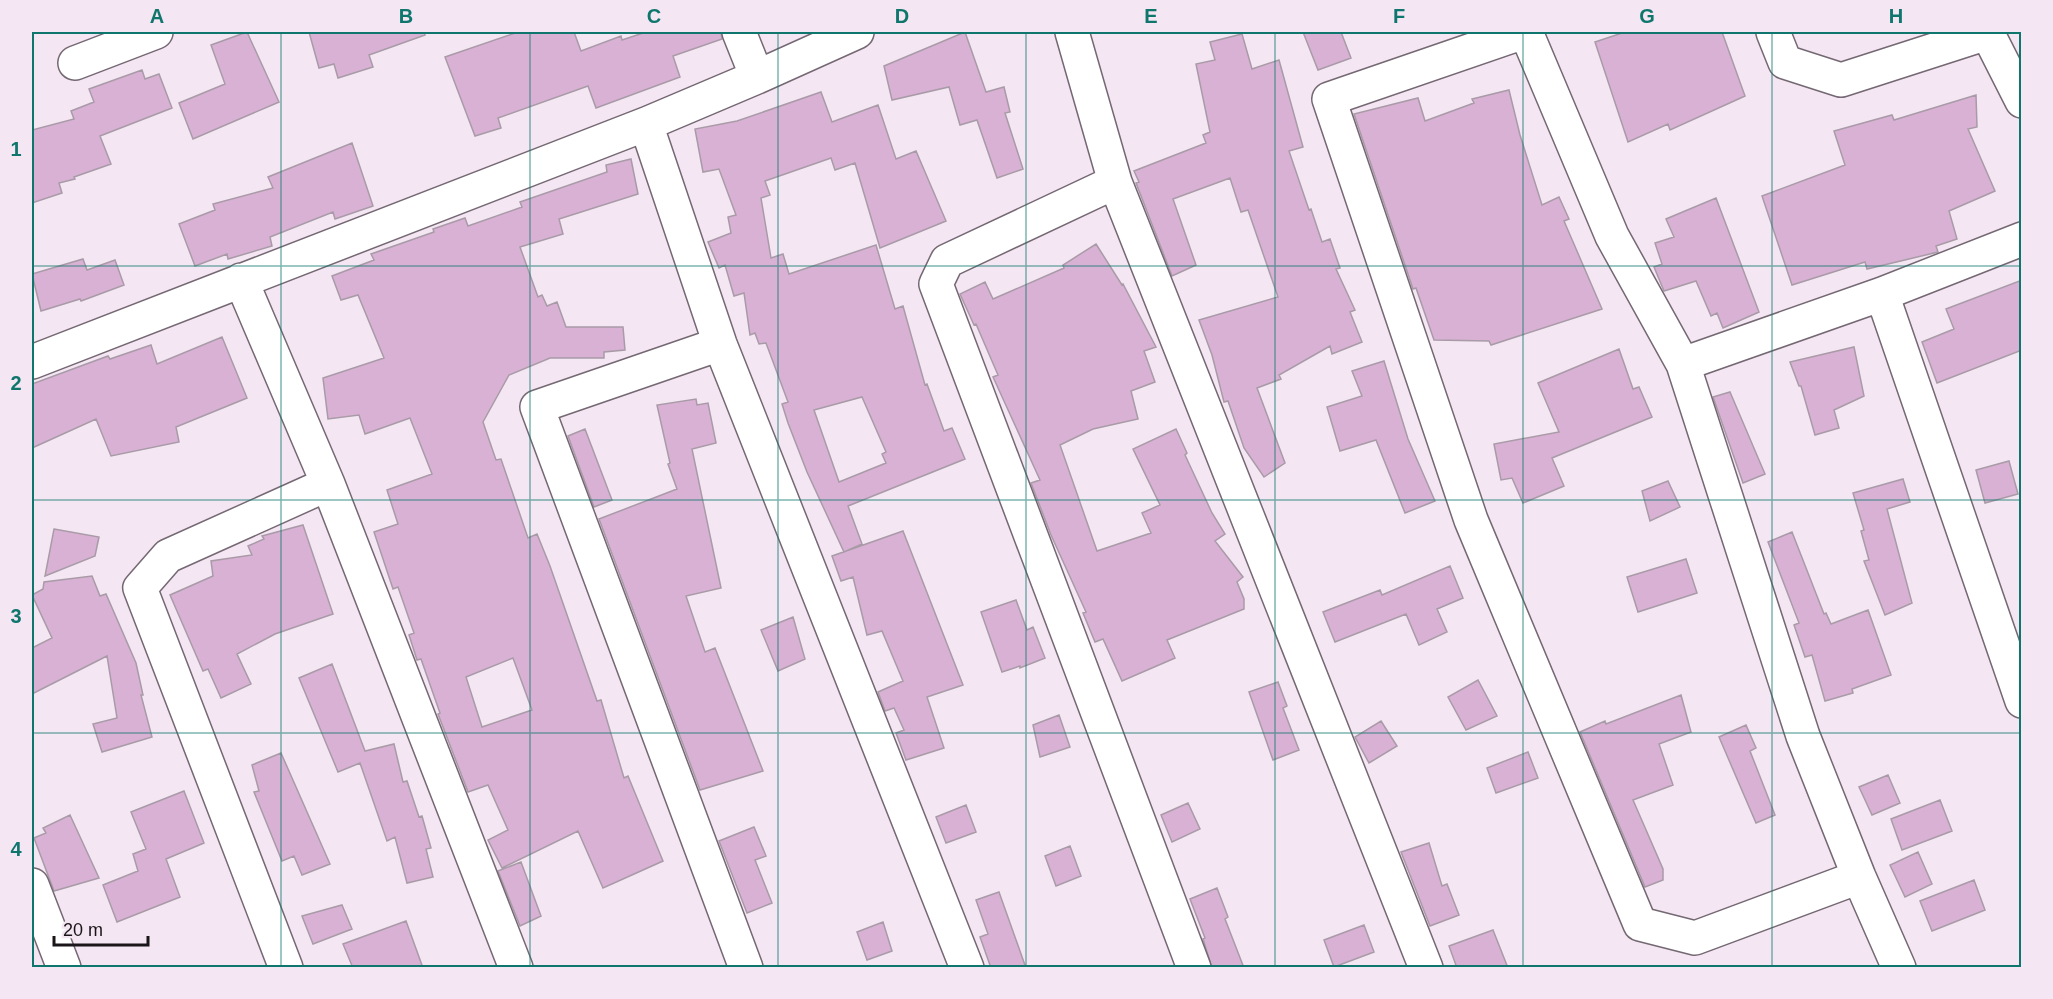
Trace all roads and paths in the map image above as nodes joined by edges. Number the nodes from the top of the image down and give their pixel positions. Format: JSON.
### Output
{"nodes":[{"id":1,"x":156,"y":32,"type":"edge"},
{"id":2,"x":739,"y":32,"type":"edge"},
{"id":3,"x":857,"y":32,"type":"edge"},
{"id":4,"x":1072,"y":32,"type":"edge"},
{"id":5,"x":1525,"y":32,"type":"edge"},
{"id":6,"x":1773,"y":32,"type":"edge"},
{"id":7,"x":1987,"y":32,"type":"edge"},
{"id":8,"x":75,"y":63,"type":"dead end"},
{"id":9,"x":757,"y":77,"type":"junction"},
{"id":10,"x":2022,"y":101,"type":"edge"},
{"id":11,"x":646,"y":124,"type":"junction"},
{"id":12,"x":1115,"y":182,"type":"junction"},
{"id":13,"x":2022,"y":239,"type":"edge"},
{"id":14,"x":241,"y":280,"type":"junction"},
{"id":15,"x":1882,"y":294,"type":"junction"},
{"id":16,"x":720,"y":344,"type":"junction"},
{"id":17,"x":32,"y":362,"type":"edge"},
{"id":18,"x":1683,"y":364,"type":"junction"},
{"id":19,"x":328,"y":484,"type":"junction"},
{"id":20,"x":2022,"y":701,"type":"edge"},
{"id":21,"x":1859,"y":877,"type":"junction"},
{"id":22,"x":32,"y":885,"type":"edge"},
{"id":23,"x":64,"y":968,"type":"edge"},
{"id":24,"x":285,"y":968,"type":"edge"},
{"id":25,"x":516,"y":968,"type":"edge"},
{"id":26,"x":746,"y":968,"type":"edge"},
{"id":27,"x":968,"y":968,"type":"edge"},
{"id":28,"x":1194,"y":968,"type":"edge"},
{"id":29,"x":1426,"y":968,"type":"edge"},
{"id":30,"x":1899,"y":968,"type":"edge"}],
"edges":[{"from":1,"to":8,"type":"street"},
{"from":2,"to":9,"type":"street"},
{"from":3,"to":9,"type":"street"},
{"from":4,"to":12,"type":"street"},
{"from":5,"to":18,"type":"street"},
{"from":5,"to":21,"type":"street"},
{"from":6,"to":7,"type":"street"},
{"from":7,"to":10,"type":"street"},
{"from":9,"to":11,"type":"street"},
{"from":11,"to":14,"type":"street"},
{"from":11,"to":16,"type":"street"},
{"from":12,"to":28,"type":"street"},
{"from":12,"to":29,"type":"street"},
{"from":13,"to":15,"type":"street"},
{"from":14,"to":17,"type":"street"},
{"from":14,"to":19,"type":"street"},
{"from":15,"to":18,"type":"street"},
{"from":15,"to":20,"type":"street"},
{"from":16,"to":26,"type":"street"},
{"from":16,"to":27,"type":"street"},
{"from":18,"to":21,"type":"street"},
{"from":19,"to":24,"type":"street"},
{"from":19,"to":25,"type":"street"},
{"from":21,"to":30,"type":"street"},
{"from":22,"to":23,"type":"street"}]}
